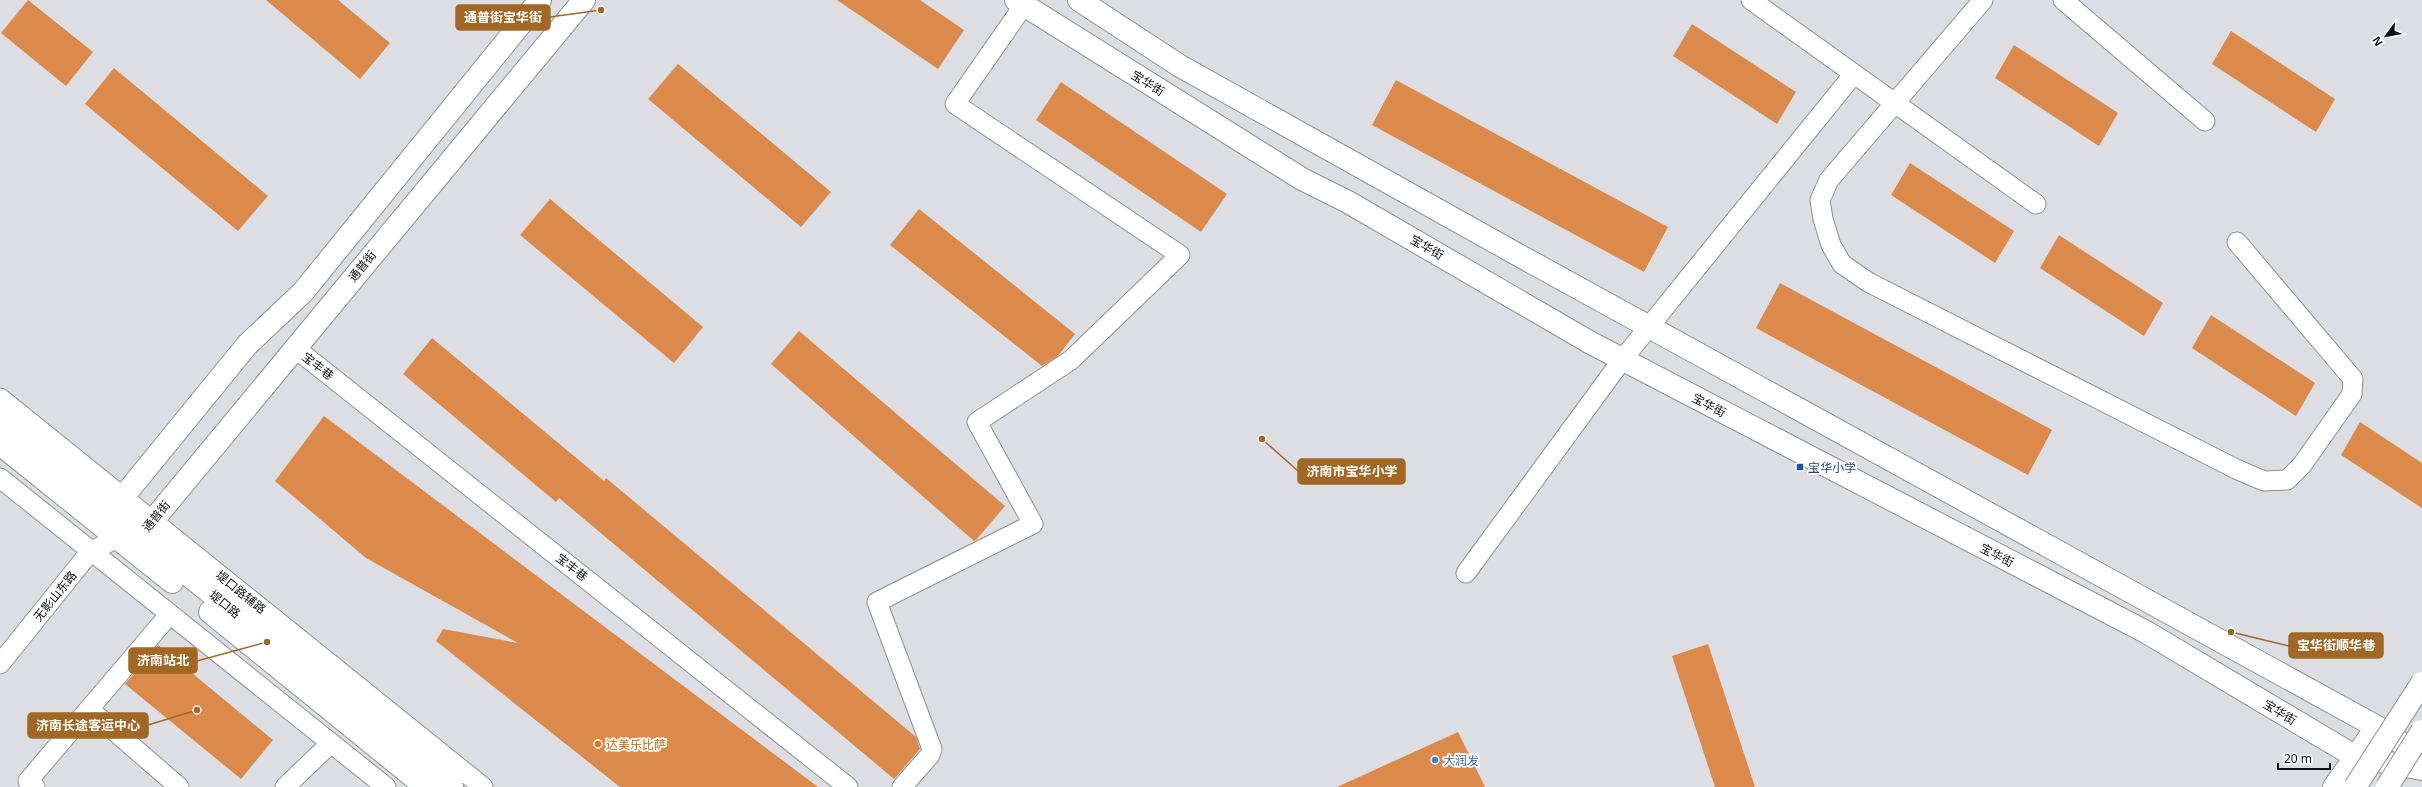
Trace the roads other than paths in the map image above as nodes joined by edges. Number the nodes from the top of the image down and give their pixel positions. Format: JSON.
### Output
{"nodes":[{"id":1,"x":540,"y":0,"type":"edge"},
{"id":2,"x":584,"y":0,"type":"edge"},
{"id":3,"x":1079,"y":0,"type":"edge"},
{"id":4,"x":1751,"y":0,"type":"edge"},
{"id":5,"x":1983,"y":0,"type":"edge"},
{"id":6,"x":2063,"y":0,"type":"edge"},
{"id":7,"x":1020,"y":2,"type":"edge"},
{"id":8,"x":1854,"y":75,"type":"junction"},
{"id":9,"x":1894,"y":104,"type":"junction"},
{"id":10,"x":2205,"y":121,"type":"dead end"},
{"id":11,"x":2036,"y":204,"type":"dead end"},
{"id":12,"x":2237,"y":242,"type":"dead end"},
{"id":13,"x":1648,"y":327,"type":"junction"},
{"id":14,"x":295,"y":348,"type":"junction"},
{"id":15,"x":1622,"y":360,"type":"junction"},
{"id":16,"x":0,"y":398,"type":"edge"},
{"id":17,"x":0,"y":420,"type":"edge"},
{"id":18,"x":0,"y":444,"type":"edge"},
{"id":19,"x":0,"y":478,"type":"edge"},
{"id":20,"x":118,"y":505,"type":"junction"},
{"id":21,"x":146,"y":528,"type":"junction"},
{"id":22,"x":117,"y":538,"type":"junction"},
{"id":23,"x":90,"y":552,"type":"junction"},
{"id":24,"x":1466,"y":573,"type":"dead end"},
{"id":25,"x":169,"y":615,"type":"junction"},
{"id":26,"x":0,"y":664,"type":"edge"},
{"id":27,"x":2422,"y":682,"type":"edge"},
{"id":28,"x":89,"y":709,"type":"junction"},
{"id":29,"x":2377,"y":727,"type":"junction"},
{"id":30,"x":2422,"y":732,"type":"edge"},
{"id":31,"x":331,"y":743,"type":"junction"},
{"id":32,"x":2356,"y":757,"type":"junction"},
{"id":33,"x":2422,"y":757,"type":"edge"},
{"id":34,"x":2422,"y":769,"type":"edge"},
{"id":35,"x":35,"y":787,"type":"edge"},
{"id":36,"x":179,"y":787,"type":"edge"},
{"id":37,"x":285,"y":787,"type":"edge"},
{"id":38,"x":386,"y":787,"type":"edge"},
{"id":39,"x":426,"y":787,"type":"edge"},
{"id":40,"x":452,"y":787,"type":"edge"},
{"id":41,"x":483,"y":787,"type":"edge"},
{"id":42,"x":848,"y":787,"type":"edge"},
{"id":43,"x":902,"y":787,"type":"edge"},
{"id":44,"x":2334,"y":787,"type":"edge"},
{"id":45,"x":2355,"y":787,"type":"edge"},
{"id":46,"x":2387,"y":787,"type":"edge"}],
"edges":[{"from":1,"to":20,"type":"main road"},
{"from":2,"to":14,"type":"main road","name":"通普街"},
{"from":3,"to":13,"type":"main road"},
{"from":4,"to":8,"type":"street"},
{"from":5,"to":9,"type":"street"},
{"from":6,"to":10,"type":"street"},
{"from":7,"to":15,"type":"main road","name":"宝华街"},
{"from":7,"to":43,"type":"street"},
{"from":8,"to":9,"type":"street"},
{"from":8,"to":13,"type":"street"},
{"from":9,"to":11,"type":"street"},
{"from":9,"to":12,"type":"street"},
{"from":13,"to":15,"type":"street"},
{"from":13,"to":29,"type":"main road"},
{"from":14,"to":21,"type":"main road","name":"通普街"},
{"from":14,"to":42,"type":"street","name":"宝丰巷"},
{"from":15,"to":24,"type":"street"},
{"from":15,"to":32,"type":"main road","name":"宝华街"},
{"from":16,"to":20,"type":"street"},
{"from":17,"to":20,"type":"main road","name":"堤口路"},
{"from":18,"to":22,"type":"main road","name":"堤口路"},
{"from":19,"to":23,"type":"street"},
{"from":20,"to":21,"type":"main road","name":"堤口路"},
{"from":20,"to":22,"type":"main road"},
{"from":21,"to":22,"type":"main road","name":"通普街"},
{"from":21,"to":40,"type":"main road","name":"堤口路"},
{"from":21,"to":41,"type":"street","name":"堤口路辅路"},
{"from":22,"to":23,"type":"street","name":"无影山东路"},
{"from":22,"to":39,"type":"main road","name":"堤口路"},
{"from":23,"to":25,"type":"street"},
{"from":23,"to":26,"type":"street","name":"无影山东路"},
{"from":25,"to":28,"type":"street"},
{"from":25,"to":31,"type":"street"},
{"from":27,"to":45,"type":"main road","bridge":true},
{"from":28,"to":35,"type":"street"},
{"from":28,"to":36,"type":"street"},
{"from":29,"to":32,"type":"main road"},
{"from":29,"to":33,"type":"main road"},
{"from":30,"to":46,"type":"main road","bridge":true},
{"from":31,"to":37,"type":"street"},
{"from":31,"to":38,"type":"street"},
{"from":32,"to":34,"type":"main road","name":"宝华街"},
{"from":32,"to":44,"type":"main road"}]}
